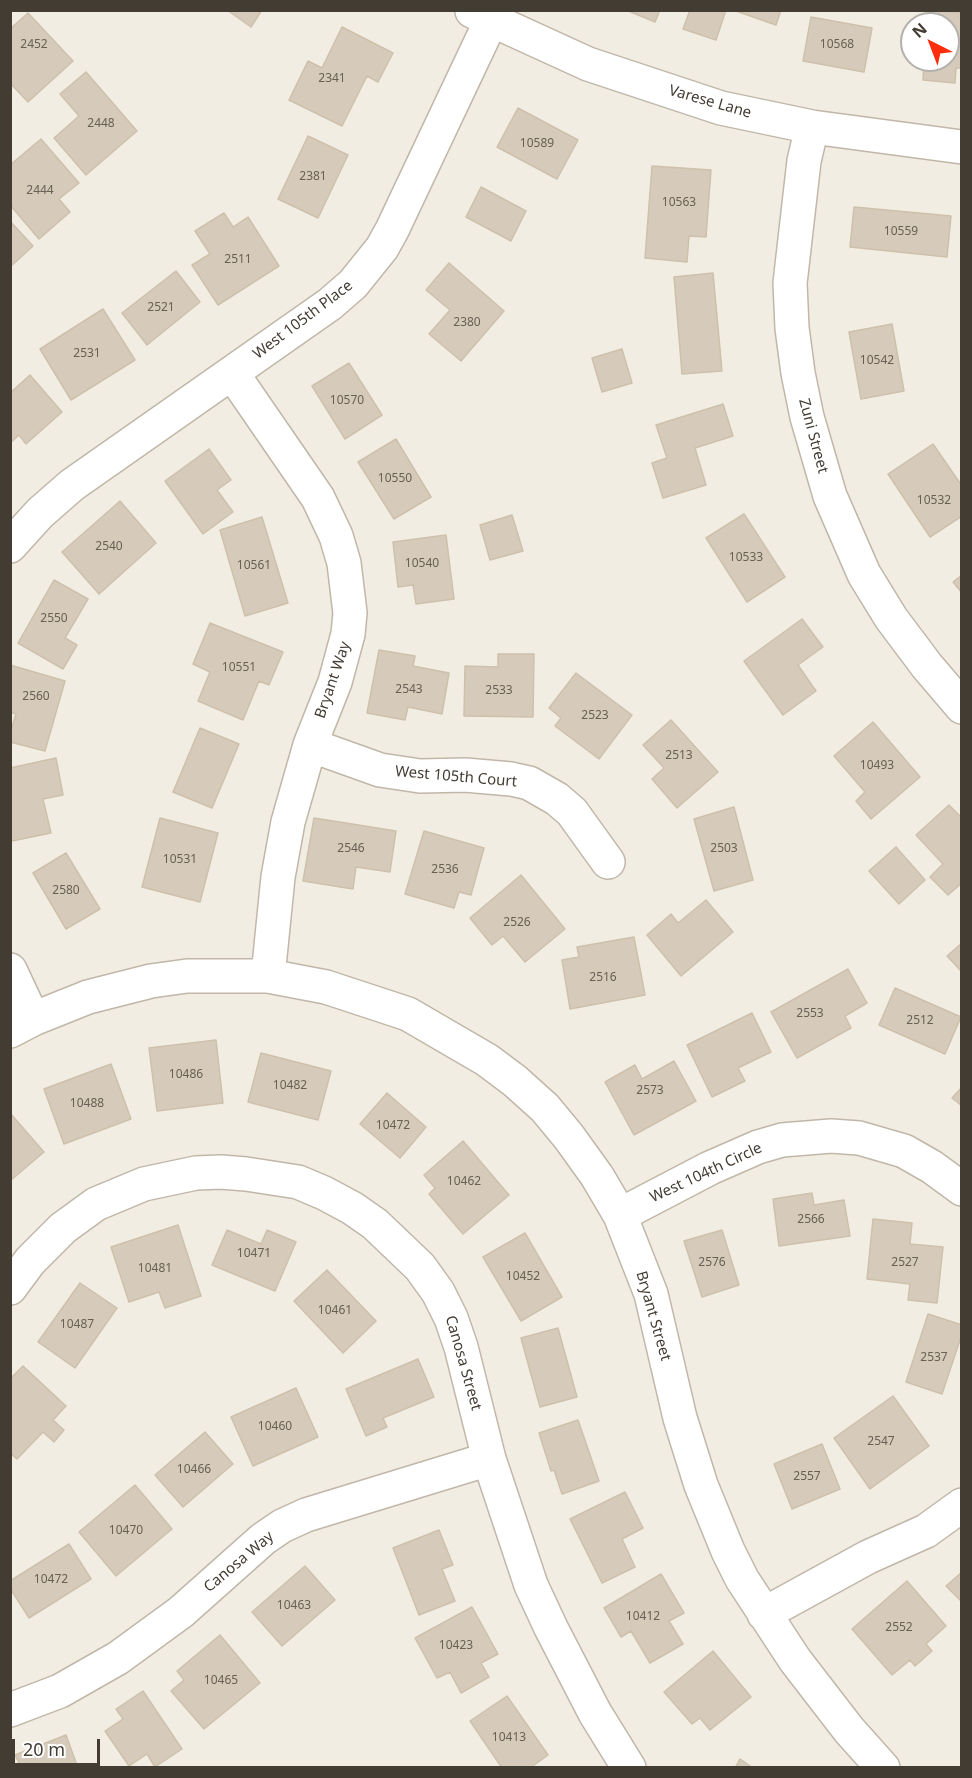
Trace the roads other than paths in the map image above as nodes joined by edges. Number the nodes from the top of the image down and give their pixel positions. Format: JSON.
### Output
{"nodes":[{"id":1,"x":486,"y":14,"type":"edge"},
{"id":2,"x":812,"y":127,"type":"junction"},
{"id":3,"x":962,"y":147,"type":"edge"},
{"id":4,"x":232,"y":373,"type":"junction"},
{"id":5,"x":10,"y":546,"type":"edge"},
{"id":6,"x":962,"y":707,"type":"edge"},
{"id":7,"x":309,"y":745,"type":"junction"},
{"id":8,"x":608,"y":862,"type":"dead end"},
{"id":9,"x":10,"y":970,"type":"edge"},
{"id":10,"x":268,"y":976,"type":"junction"},
{"id":11,"x":22,"y":1025,"type":"edge"},
{"id":12,"x":962,"y":1189,"type":"edge"},
{"id":13,"x":620,"y":1215,"type":"junction"},
{"id":14,"x":10,"y":1288,"type":"edge"},
{"id":15,"x":489,"y":1459,"type":"junction"},
{"id":16,"x":962,"y":1505,"type":"edge"},
{"id":17,"x":764,"y":1614,"type":"junction"},
{"id":18,"x":10,"y":1710,"type":"edge"},
{"id":19,"x":629,"y":1767,"type":"edge"},
{"id":20,"x":883,"y":1767,"type":"edge"}],
"edges":[{"from":1,"to":2,"type":"street","name":"Varese Lane"},
{"from":1,"to":4,"type":"street","name":"West 105th Place"},
{"from":2,"to":3,"type":"street","name":"Varese Lane"},
{"from":2,"to":6,"type":"street","name":"Zuni Street"},
{"from":4,"to":5,"type":"street","name":"West 105th Place"},
{"from":4,"to":7,"type":"street","name":"Bryant Way"},
{"from":7,"to":8,"type":"street","name":"West 105th Court"},
{"from":7,"to":10,"type":"street","name":"Bryant Way"},
{"from":9,"to":11,"type":"street"},
{"from":10,"to":11,"type":"street","name":"Bryant Street"},
{"from":10,"to":13,"type":"street","name":"Bryant Street"},
{"from":12,"to":13,"type":"street","name":"West 104th Circle"},
{"from":13,"to":17,"type":"street","name":"Bryant Street"},
{"from":14,"to":15,"type":"street","name":"Canosa Street"},
{"from":15,"to":18,"type":"street","name":"Canosa Way"},
{"from":15,"to":19,"type":"street","name":"Canosa Street"},
{"from":16,"to":17,"type":"street"},
{"from":17,"to":20,"type":"street","name":"Bryant Street"}]}
